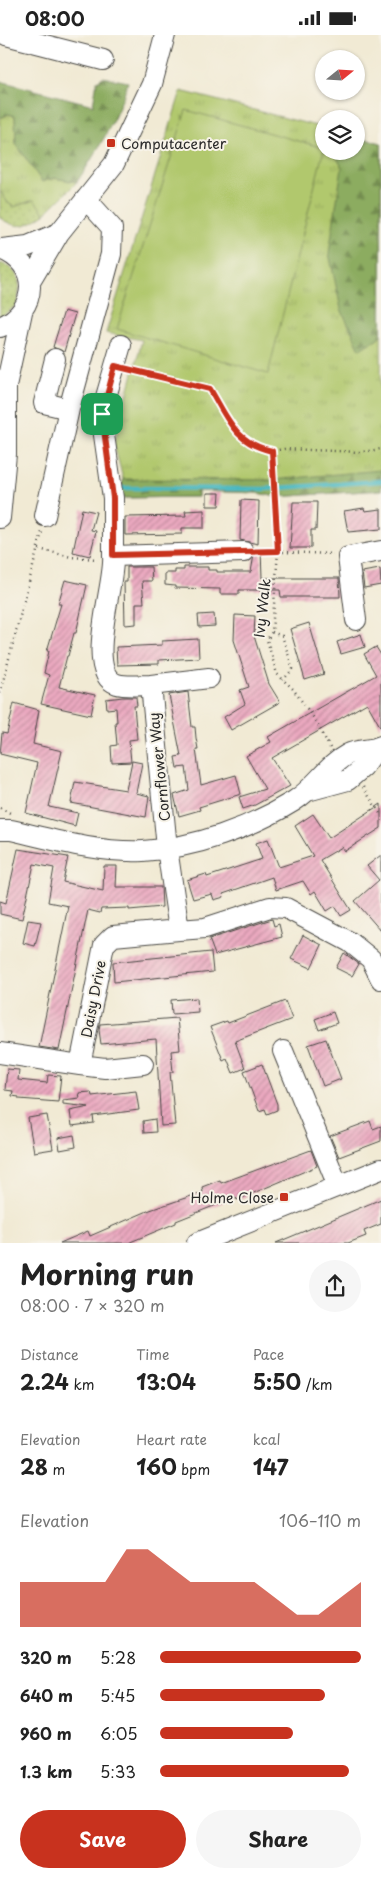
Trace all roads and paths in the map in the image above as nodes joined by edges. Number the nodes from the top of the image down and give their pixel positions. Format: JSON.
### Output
{"nodes":[{"id":1,"x":6,"y":35,"type":"edge"},
{"id":2,"x":165,"y":35,"type":"edge"},
{"id":3,"x":103,"y":60,"type":"dead end"},
{"id":4,"x":86,"y":199,"type":"junction"},
{"id":5,"x":59,"y":233,"type":"junction"},
{"id":6,"x":1,"y":249,"type":"edge"},
{"id":7,"x":30,"y":282,"type":"junction"},
{"id":8,"x":22,"y":312,"type":"junction"},
{"id":9,"x":0,"y":327,"type":"edge"},
{"id":10,"x":121,"y":345,"type":"dead end"},
{"id":11,"x":55,"y":359,"type":"dead end"},
{"id":12,"x":115,"y":366,"type":"junction"},
{"id":13,"x":3,"y":378,"type":"edge"},
{"id":14,"x":69,"y":409,"type":"junction"},
{"id":15,"x":381,"y":449,"type":"edge"},
{"id":16,"x":272,"y":451,"type":"junction"},
{"id":17,"x":0,"y":510,"type":"edge"},
{"id":18,"x":45,"y":516,"type":"joint"},
{"id":19,"x":39,"y":549,"type":"junction"},
{"id":20,"x":278,"y":551,"type":"junction"},
{"id":21,"x":381,"y":551,"type":"edge"},
{"id":22,"x":244,"y":552,"type":"joint"},
{"id":23,"x":348,"y":557,"type":"junction"},
{"id":24,"x":114,"y":559,"type":"junction"},
{"id":25,"x":356,"y":620,"type":"dead end"},
{"id":26,"x":272,"y":632,"type":"junction"},
{"id":27,"x":210,"y":678,"type":"dead end"},
{"id":28,"x":283,"y":680,"type":"junction"},
{"id":29,"x":152,"y":685,"type":"junction"},
{"id":30,"x":0,"y":693,"type":"edge"},
{"id":31,"x":379,"y":747,"type":"edge"},
{"id":32,"x":338,"y":760,"type":"junction"},
{"id":33,"x":355,"y":774,"type":"junction"},
{"id":34,"x":311,"y":790,"type":"junction"},
{"id":35,"x":0,"y":808,"type":"edge"},
{"id":36,"x":381,"y":815,"type":"edge"},
{"id":37,"x":7,"y":825,"type":"edge"},
{"id":38,"x":167,"y":848,"type":"junction"},
{"id":39,"x":179,"y":930,"type":"junction"},
{"id":40,"x":375,"y":982,"type":"edge"},
{"id":41,"x":283,"y":1051,"type":"dead end"},
{"id":42,"x":0,"y":1053,"type":"edge"},
{"id":43,"x":143,"y":1064,"type":"dead end"},
{"id":44,"x":80,"y":1065,"type":"junction"},
{"id":45,"x":381,"y":1169,"type":"edge"},
{"id":46,"x":338,"y":1186,"type":"junction"},
{"id":47,"x":197,"y":1243,"type":"edge"}],
"edges":[{"from":1,"to":3,"type":"street"},
{"from":2,"to":4,"type":"street"},
{"from":4,"to":5,"type":"street"},
{"from":4,"to":14,"type":"street"},
{"from":5,"to":6,"type":"street"},
{"from":5,"to":7,"type":"street"},
{"from":6,"to":7,"type":"street"},
{"from":7,"to":8,"type":"street"},
{"from":8,"to":9,"type":"street"},
{"from":8,"to":13,"type":"street"},
{"from":10,"to":12,"type":"street"},
{"from":11,"to":14,"type":"street"},
{"from":12,"to":16,"type":"path"},
{"from":12,"to":24,"type":"street"},
{"from":13,"to":17,"type":"street"},
{"from":14,"to":18,"type":"street"},
{"from":15,"to":16,"type":"path"},
{"from":16,"to":20,"type":"path","name":"Ivy Walk"},
{"from":18,"to":19,"type":"path"},
{"from":19,"to":24,"type":"path"},
{"from":19,"to":30,"type":"path"},
{"from":20,"to":22,"type":"path"},
{"from":20,"to":23,"type":"path"},
{"from":20,"to":26,"type":"path","name":"Ivy Walk"},
{"from":21,"to":23,"type":"street"},
{"from":22,"to":24,"type":"street"},
{"from":23,"to":25,"type":"street"},
{"from":24,"to":29,"type":"street"},
{"from":26,"to":28,"type":"path","name":"Ivy Walk"},
{"from":26,"to":28,"type":"path"},
{"from":27,"to":29,"type":"street"},
{"from":28,"to":32,"type":"path","name":"Ivy Walk"},
{"from":29,"to":38,"type":"street","name":"Cornflower Way"},
{"from":31,"to":32,"type":"street"},
{"from":31,"to":33,"type":"street"},
{"from":32,"to":34,"type":"street"},
{"from":33,"to":34,"type":"street"},
{"from":33,"to":36,"type":"path"},
{"from":34,"to":38,"type":"street"},
{"from":35,"to":37,"type":"path"},
{"from":37,"to":38,"type":"street"},
{"from":38,"to":39,"type":"street"},
{"from":39,"to":40,"type":"street","name":"Daisy Drive"},
{"from":39,"to":44,"type":"street","name":"Daisy Drive"},
{"from":41,"to":46,"type":"street"},
{"from":42,"to":44,"type":"street"},
{"from":43,"to":44,"type":"street"},
{"from":45,"to":46,"type":"street"},
{"from":46,"to":47,"type":"street"}]}
